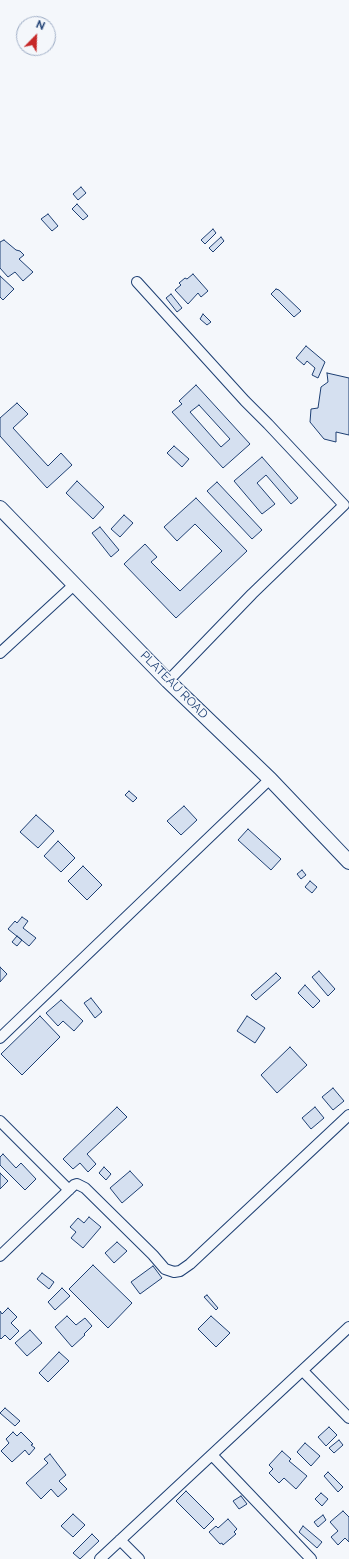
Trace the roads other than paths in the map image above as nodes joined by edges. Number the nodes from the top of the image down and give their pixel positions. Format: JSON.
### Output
{"nodes":[{"id":1,"x":137,"y":282,"type":"dead end"},
{"id":2,"x":346,"y":502,"type":"edge"},
{"id":3,"x":0,"y":508,"type":"edge"},
{"id":4,"x":75,"y":584,"type":"junction"},
{"id":5,"x":0,"y":653,"type":"edge"},
{"id":6,"x":168,"y":681,"type":"junction"},
{"id":7,"x":270,"y":779,"type":"junction"},
{"id":8,"x":349,"y":862,"type":"edge"},
{"id":9,"x":0,"y":1038,"type":"edge"},
{"id":10,"x":349,"y":1115,"type":"edge"},
{"id":11,"x":0,"y":1121,"type":"edge"},
{"id":12,"x":69,"y":1190,"type":"junction"},
{"id":13,"x":0,"y":1256,"type":"edge"},
{"id":14,"x":349,"y":1327,"type":"edge"},
{"id":15,"x":303,"y":1371,"type":"junction"},
{"id":16,"x":349,"y":1418,"type":"edge"},
{"id":17,"x":212,"y":1455,"type":"junction"},
{"id":18,"x":120,"y":1540,"type":"junction"},
{"id":19,"x":100,"y":1559,"type":"edge"},
{"id":20,"x":139,"y":1559,"type":"edge"},
{"id":21,"x":311,"y":1559,"type":"edge"}],
"edges":[{"from":1,"to":2,"type":"street"},
{"from":2,"to":6,"type":"street"},
{"from":3,"to":4,"type":"street","name":"PLATEAU ROAD"},
{"from":4,"to":5,"type":"street"},
{"from":4,"to":6,"type":"street","name":"PLATEAU ROAD"},
{"from":6,"to":7,"type":"street","name":"PLATEAU ROAD"},
{"from":7,"to":8,"type":"street","name":"PLATEAU ROAD"},
{"from":7,"to":9,"type":"street"},
{"from":10,"to":12,"type":"street"},
{"from":11,"to":12,"type":"street"},
{"from":12,"to":13,"type":"street"},
{"from":14,"to":15,"type":"street"},
{"from":15,"to":16,"type":"street"},
{"from":15,"to":17,"type":"street"},
{"from":17,"to":18,"type":"street"},
{"from":17,"to":21,"type":"street"},
{"from":18,"to":19,"type":"street"},
{"from":18,"to":20,"type":"street"}]}
